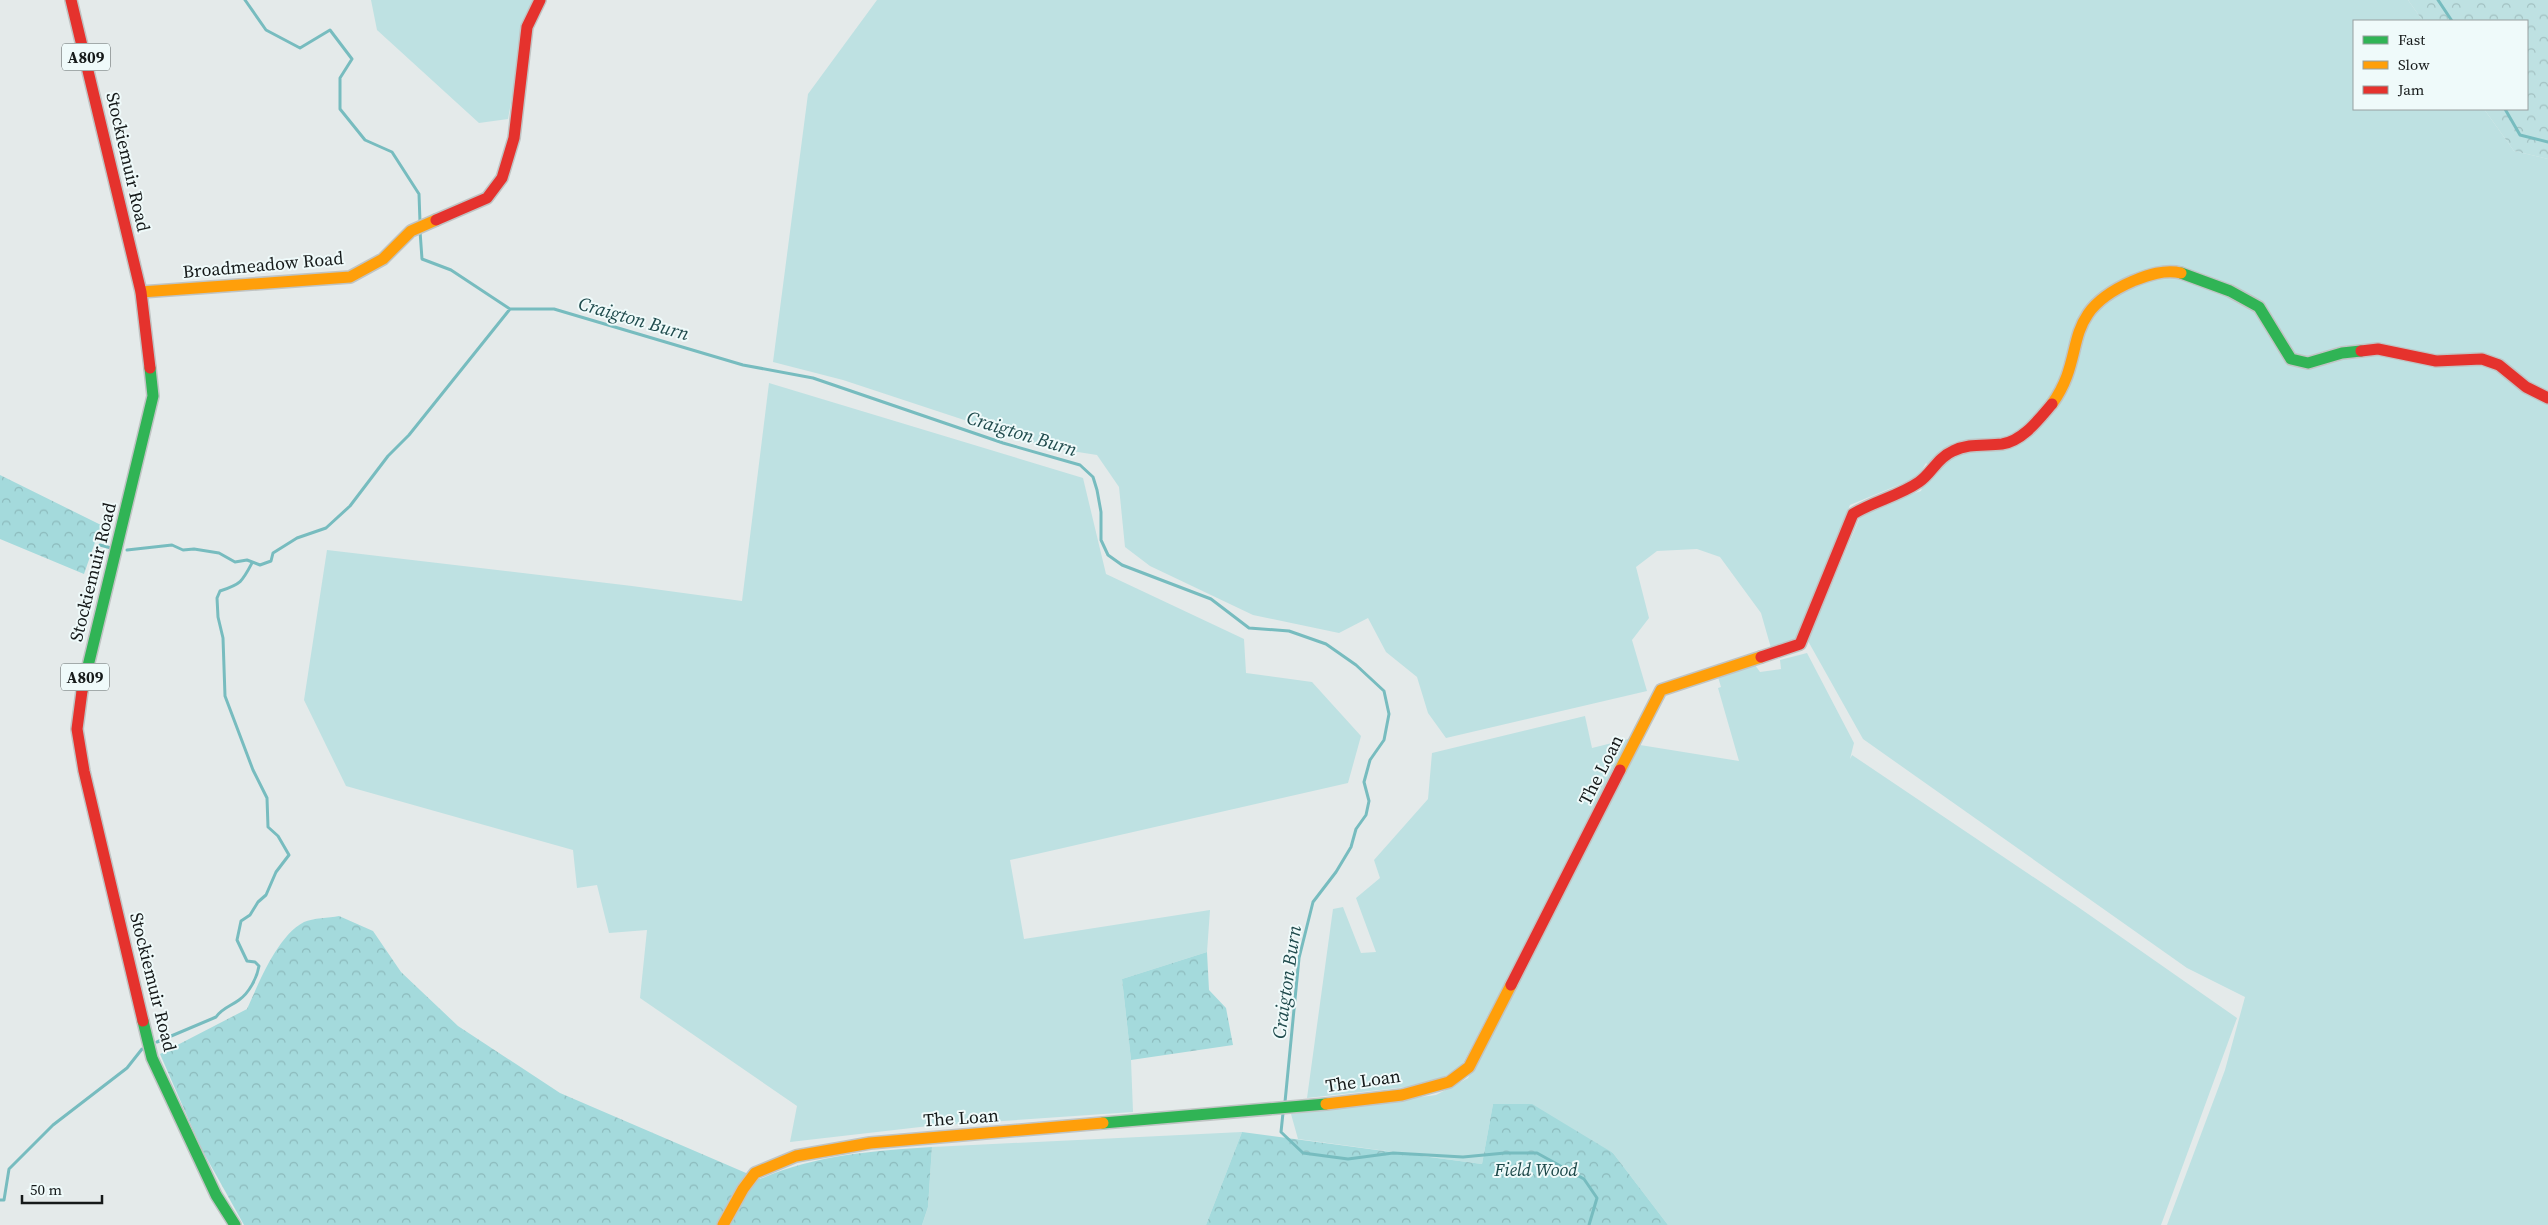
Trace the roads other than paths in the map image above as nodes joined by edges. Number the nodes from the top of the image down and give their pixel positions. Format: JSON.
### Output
{"nodes":[{"id":1,"x":71,"y":0,"type":"edge"},
{"id":2,"x":540,"y":0,"type":"edge"},
{"id":3,"x":141,"y":292,"type":"junction"},
{"id":4,"x":2548,"y":398,"type":"edge"},
{"id":5,"x":235,"y":1225,"type":"edge"},
{"id":6,"x":723,"y":1225,"type":"edge"}],
"edges":[{"from":1,"to":3,"type":"street","name":"Stockiemuir Road","number":"A809"},
{"from":2,"to":3,"type":"street","name":"Broadmeadow Road"},
{"from":3,"to":5,"type":"street","name":"Stockiemuir Road","number":"A809"},
{"from":4,"to":6,"type":"street","name":"The Loan"}]}
